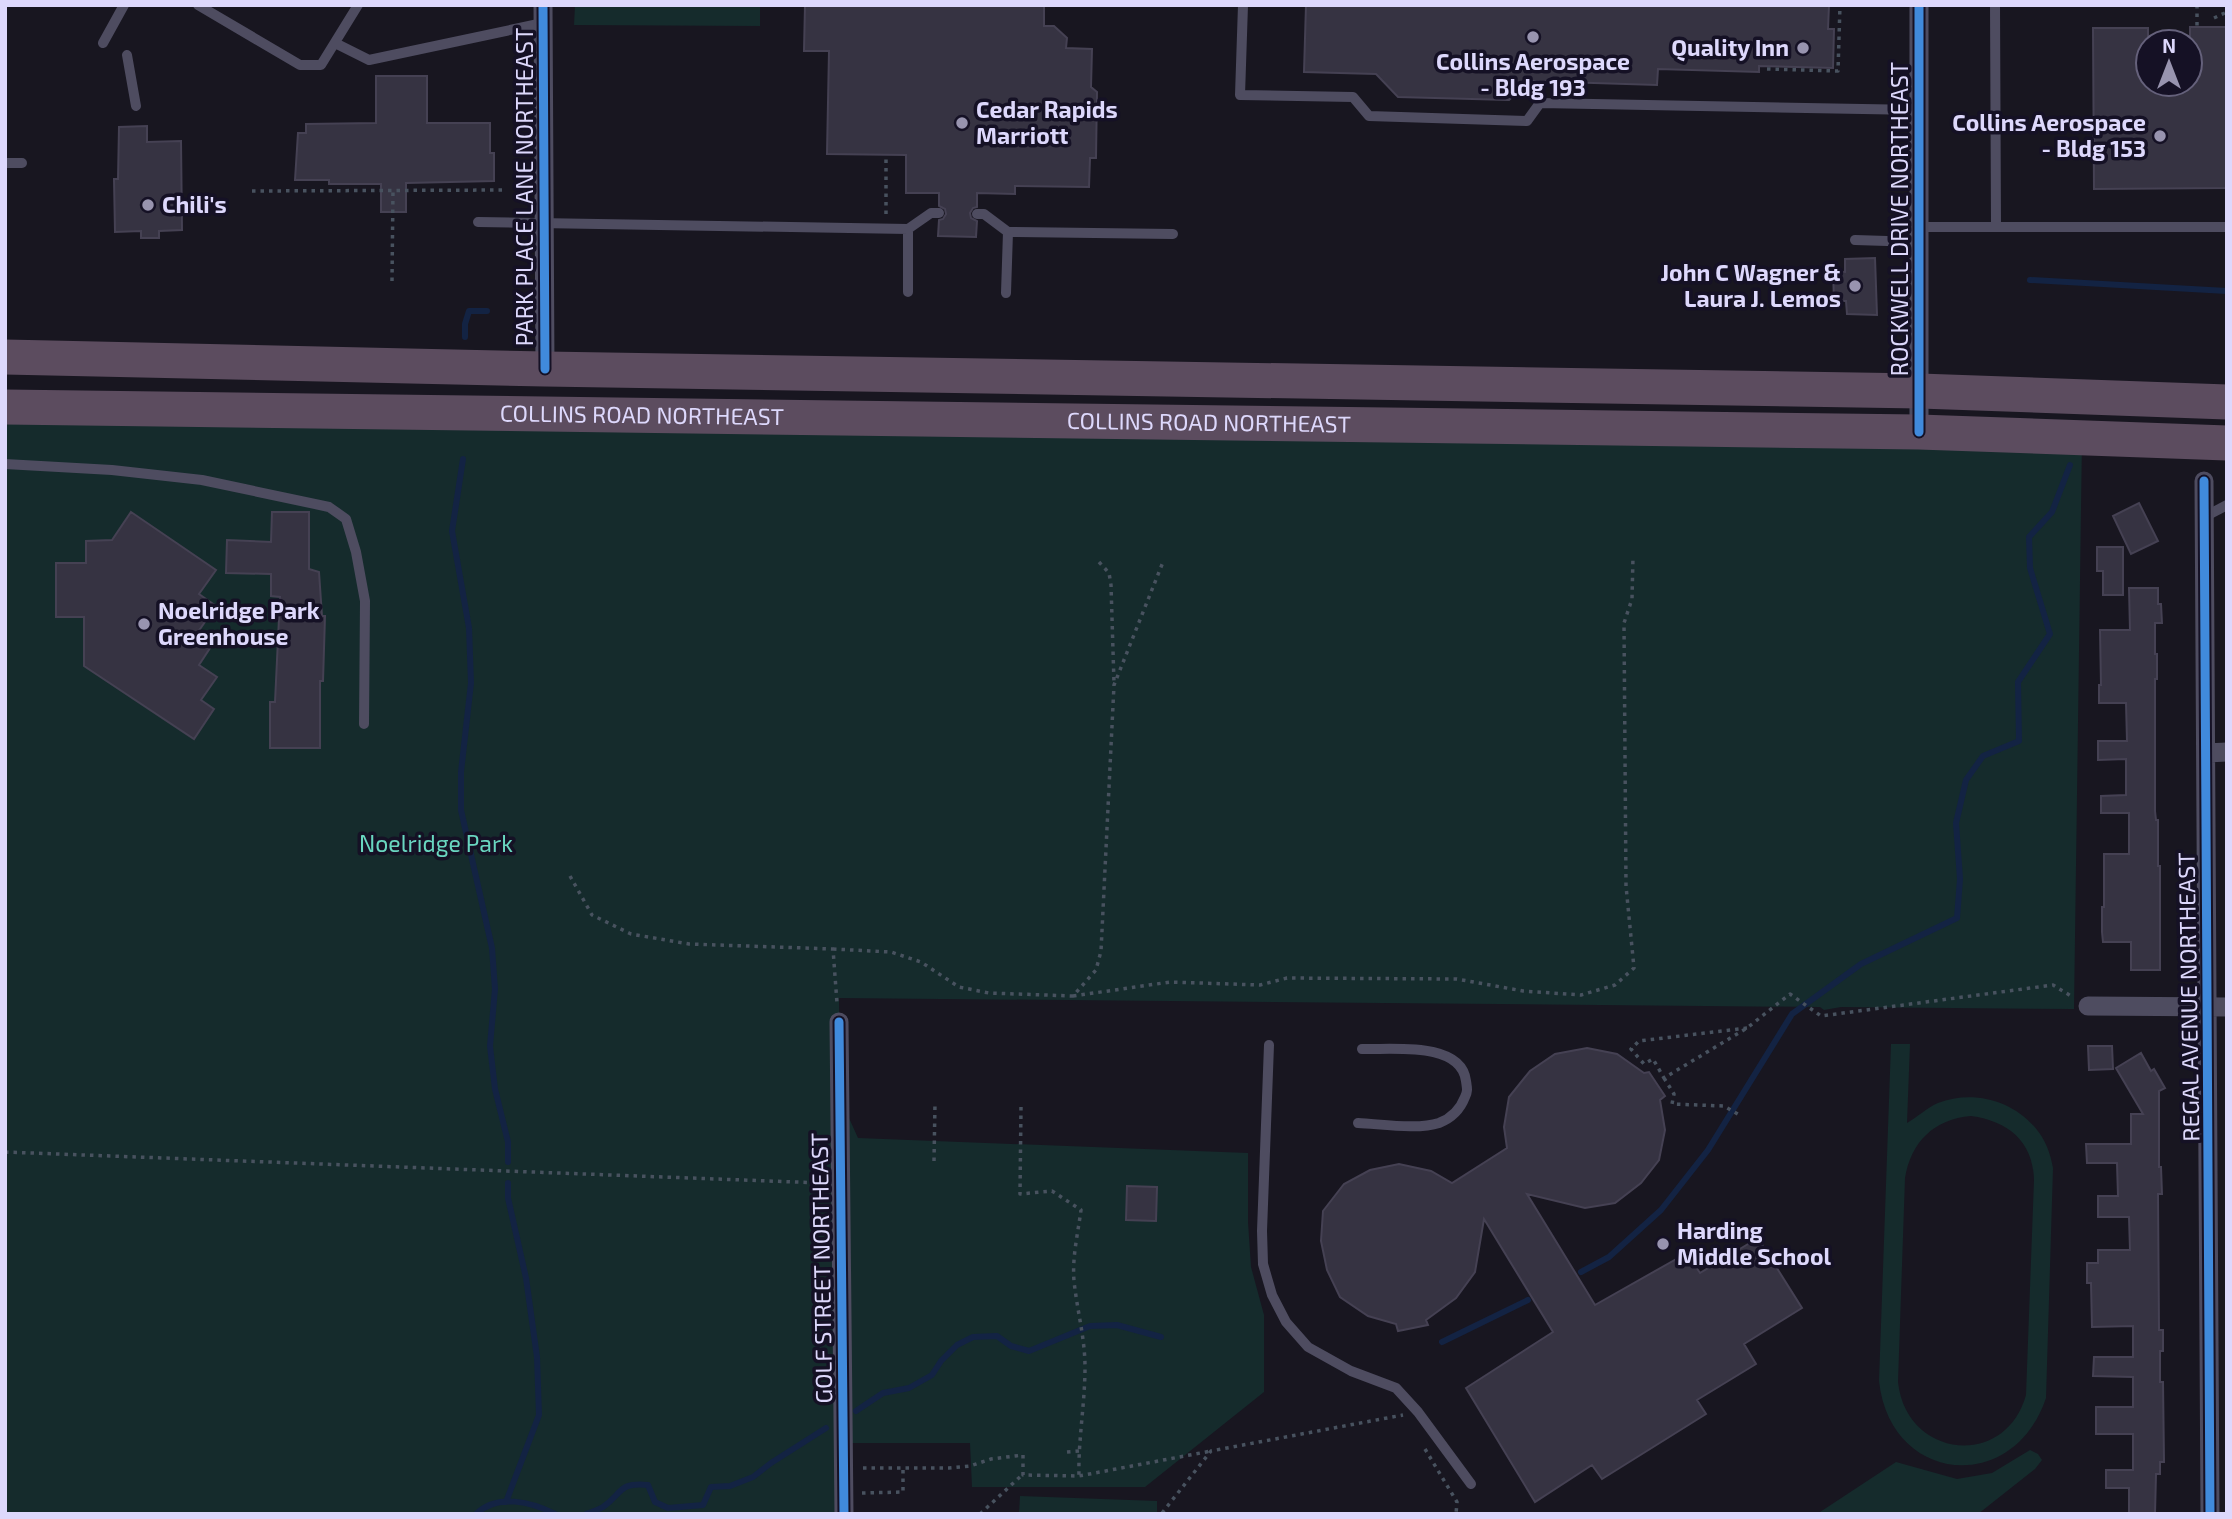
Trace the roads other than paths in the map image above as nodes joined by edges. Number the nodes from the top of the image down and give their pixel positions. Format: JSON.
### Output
{"nodes":[{"id":1,"x":124,"y":5,"type":"edge"},
{"id":2,"x":198,"y":5,"type":"edge"},
{"id":3,"x":358,"y":5,"type":"edge"},
{"id":4,"x":1243,"y":5,"type":"edge"},
{"id":5,"x":1919,"y":5,"type":"edge"},
{"id":6,"x":1995,"y":5,"type":"edge"},
{"id":7,"x":543,"y":14,"type":"edge"},
{"id":8,"x":103,"y":43,"type":"dead end"},
{"id":9,"x":335,"y":43,"type":"junction"},
{"id":10,"x":127,"y":55,"type":"dead end"},
{"id":11,"x":136,"y":106,"type":"dead end"},
{"id":12,"x":1919,"y":110,"type":"junction"},
{"id":13,"x":5,"y":163,"type":"edge"},
{"id":14,"x":22,"y":163,"type":"dead end"},
{"id":15,"x":939,"y":213,"type":"dead end"},
{"id":16,"x":977,"y":214,"type":"dead end"},
{"id":17,"x":478,"y":222,"type":"dead end"},
{"id":18,"x":544,"y":222,"type":"junction"},
{"id":19,"x":1996,"y":227,"type":"junction"},
{"id":20,"x":2227,"y":227,"type":"edge"},
{"id":21,"x":908,"y":229,"type":"junction"},
{"id":22,"x":1008,"y":232,"type":"junction"},
{"id":23,"x":1173,"y":234,"type":"dead end"},
{"id":24,"x":1919,"y":234,"type":"junction"},
{"id":25,"x":1855,"y":240,"type":"dead end"},
{"id":26,"x":908,"y":292,"type":"dead end"},
{"id":27,"x":1006,"y":293,"type":"dead end"},
{"id":28,"x":5,"y":357,"type":"edge"},
{"id":29,"x":545,"y":369,"type":"junction"},
{"id":30,"x":1920,"y":391,"type":"junction"},
{"id":31,"x":2227,"y":402,"type":"edge"},
{"id":32,"x":5,"y":407,"type":"edge"},
{"id":33,"x":190,"y":409,"type":"junction"},
{"id":34,"x":1919,"y":432,"type":"junction"},
{"id":35,"x":2227,"y":443,"type":"edge"},
{"id":36,"x":5,"y":464,"type":"edge"},
{"id":37,"x":2204,"y":481,"type":"dead end"},
{"id":38,"x":2227,"y":505,"type":"edge"},
{"id":39,"x":2204,"y":517,"type":"junction"},
{"id":40,"x":364,"y":724,"type":"dead end"},
{"id":41,"x":2227,"y":752,"type":"edge"},
{"id":42,"x":2206,"y":753,"type":"junction"},
{"id":43,"x":2088,"y":1006,"type":"road end"},
{"id":44,"x":2217,"y":1007,"type":"edge"},
{"id":45,"x":839,"y":1023,"type":"road end"},
{"id":46,"x":1269,"y":1045,"type":"dead end"},
{"id":47,"x":1362,"y":1049,"type":"dead end"},
{"id":48,"x":1358,"y":1123,"type":"dead end"},
{"id":49,"x":2218,"y":1265,"type":"edge"},
{"id":50,"x":1471,"y":1483,"type":"dead end"},
{"id":51,"x":844,"y":1504,"type":"edge"},
{"id":52,"x":2210,"y":1514,"type":"edge"}],
"edges":[{"from":1,"to":8,"type":"lane"},
{"from":2,"to":9,"type":"lane"},
{"from":3,"to":9,"type":"lane"},
{"from":4,"to":12,"type":"lane"},
{"from":5,"to":12,"type":"street","name":"ROCKWELL DRIVE NORTHEAST"},
{"from":6,"to":19,"type":"lane"},
{"from":7,"to":9,"type":"lane"},
{"from":7,"to":18,"type":"street","name":"PARK PLACE LANE NORTHEAST"},
{"from":10,"to":11,"type":"lane"},
{"from":12,"to":24,"type":"street","name":"ROCKWELL DRIVE NORTHEAST"},
{"from":13,"to":14,"type":"lane"},
{"from":15,"to":21,"type":"lane"},
{"from":16,"to":22,"type":"lane"},
{"from":17,"to":18,"type":"lane"},
{"from":18,"to":21,"type":"lane"},
{"from":18,"to":29,"type":"street","name":"PARK PLACE LANE NORTHEAST"},
{"from":19,"to":20,"type":"lane"},
{"from":19,"to":24,"type":"lane"},
{"from":21,"to":26,"type":"lane"},
{"from":22,"to":23,"type":"lane"},
{"from":22,"to":27,"type":"lane"},
{"from":24,"to":25,"type":"lane"},
{"from":24,"to":30,"type":"street","name":"ROCKWELL DRIVE NORTHEAST"},
{"from":28,"to":29,"type":"highway","name":"COLLINS ROAD NORTHEAST"},
{"from":29,"to":30,"type":"highway","name":"COLLINS ROAD NORTHEAST"},
{"from":29,"to":33,"type":"highway","name":"COLLINS ROAD NORTHEAST"},
{"from":30,"to":31,"type":"highway","name":"COLLINS ROAD NORTHEAST"},
{"from":30,"to":34,"type":"street","name":"ROCKWELL DRIVE NORTHEAST"},
{"from":32,"to":33,"type":"highway","name":"COLLINS ROAD NORTHEAST"},
{"from":33,"to":34,"type":"highway","name":"COLLINS ROAD NORTHEAST"},
{"from":34,"to":35,"type":"highway","name":"COLLINS ROAD NORTHEAST"},
{"from":36,"to":40,"type":"lane"},
{"from":37,"to":39,"type":"street","name":"REGAL AVENUE NORTHEAST"},
{"from":38,"to":39,"type":"lane"},
{"from":39,"to":42,"type":"street","name":"REGAL AVENUE NORTHEAST"},
{"from":41,"to":42,"type":"street"},
{"from":42,"to":44,"type":"street","name":"REGAL AVENUE NORTHEAST"},
{"from":43,"to":44,"type":"street"},
{"from":44,"to":49,"type":"street","name":"REGAL AVENUE NORTHEAST"},
{"from":45,"to":51,"type":"street","name":"GOLF STREET NORTHEAST"},
{"from":46,"to":50,"type":"lane"},
{"from":47,"to":48,"type":"lane"},
{"from":49,"to":52,"type":"street","name":"REGAL AVENUE NORTHEAST"}]}
